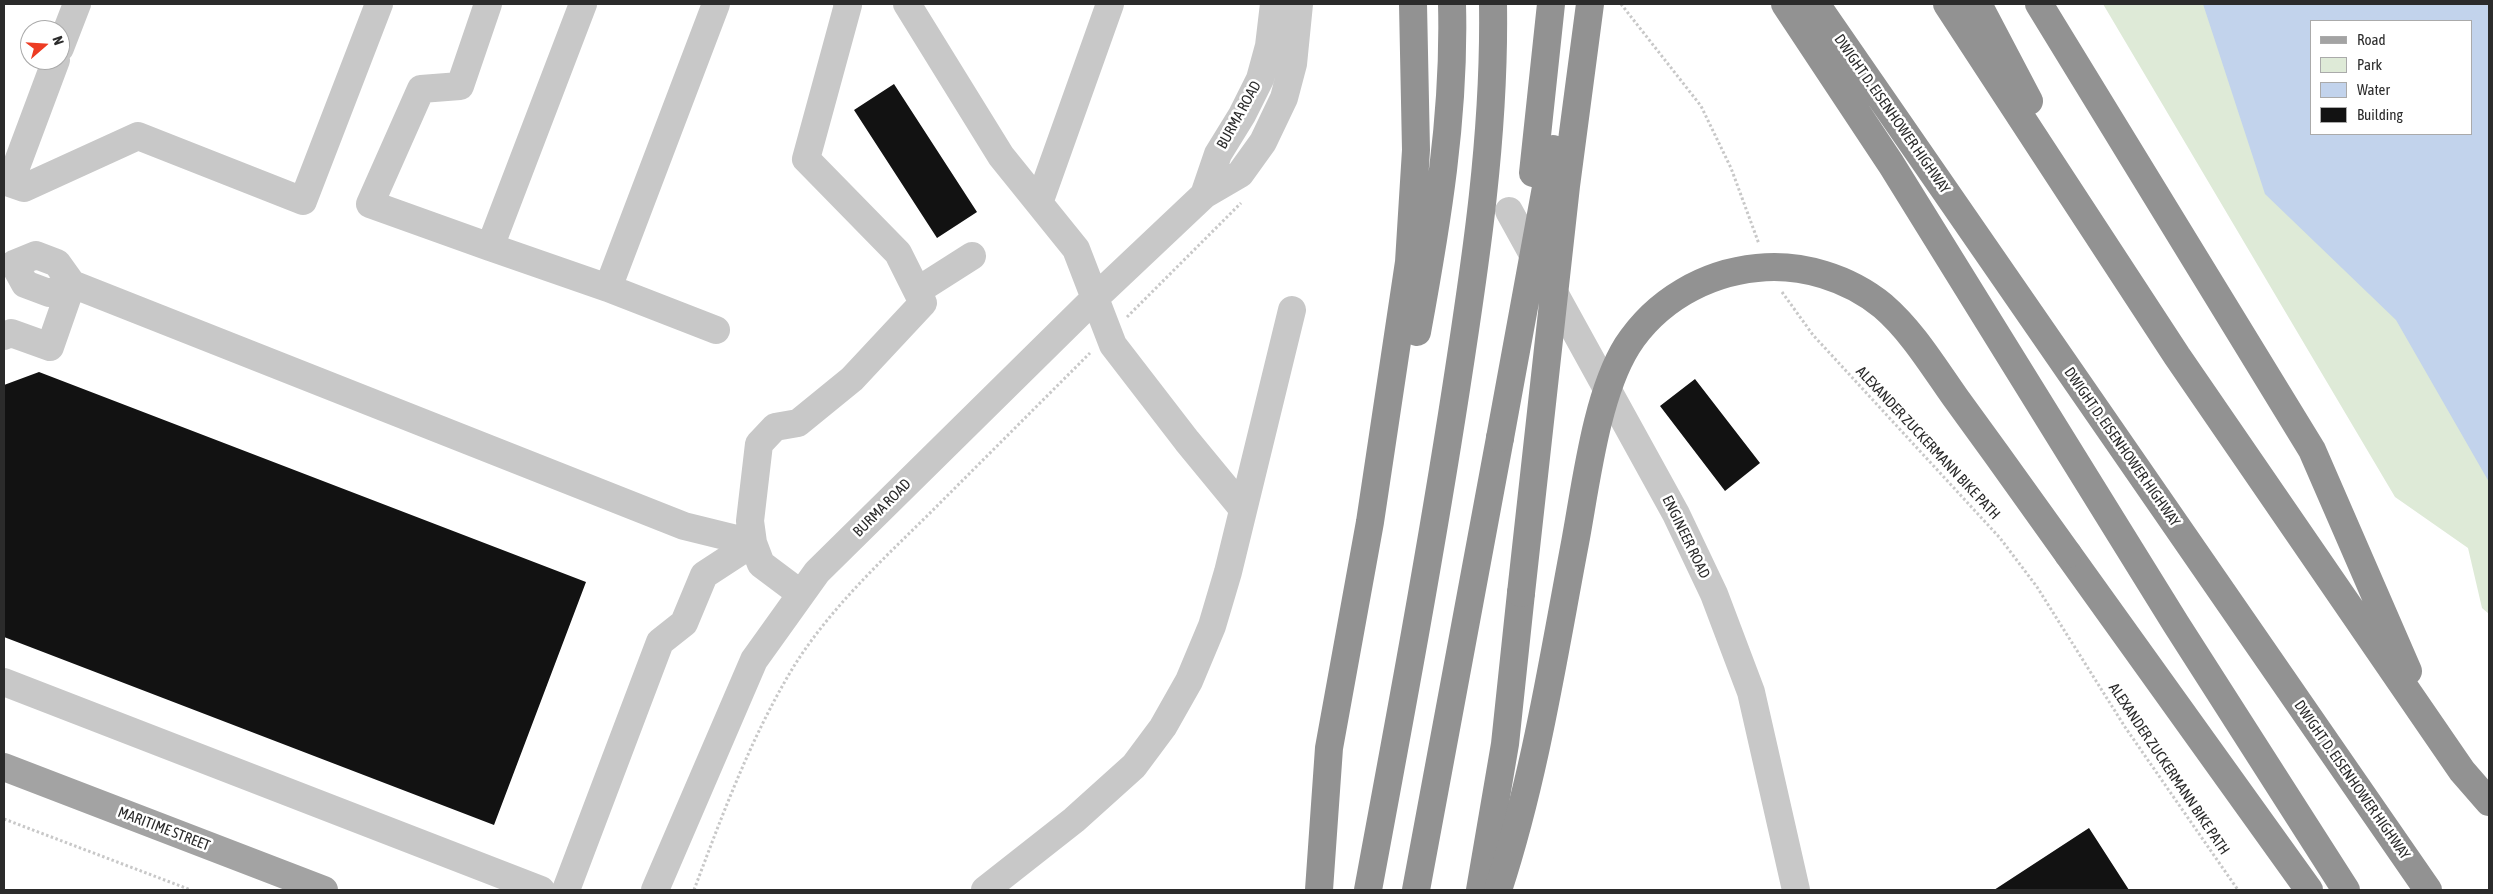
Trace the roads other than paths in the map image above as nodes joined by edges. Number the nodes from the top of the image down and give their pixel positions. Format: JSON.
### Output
{"nodes":[{"id":1,"x":77,"y":4,"type":"edge"},
{"id":2,"x":379,"y":4,"type":"edge"},
{"id":3,"x":488,"y":4,"type":"edge"},
{"id":4,"x":583,"y":4,"type":"edge"},
{"id":5,"x":716,"y":4,"type":"edge"},
{"id":6,"x":847,"y":4,"type":"edge"},
{"id":7,"x":907,"y":4,"type":"edge"},
{"id":8,"x":1110,"y":4,"type":"edge"},
{"id":9,"x":1274,"y":4,"type":"edge"},
{"id":10,"x":1299,"y":4,"type":"edge"},
{"id":11,"x":1413,"y":4,"type":"edge"},
{"id":12,"x":1452,"y":4,"type":"edge"},
{"id":13,"x":1493,"y":4,"type":"edge"},
{"id":14,"x":1551,"y":4,"type":"edge"},
{"id":15,"x":1581,"y":4,"type":"edge"},
{"id":16,"x":1590,"y":4,"type":"edge"},
{"id":17,"x":1785,"y":4,"type":"edge"},
{"id":18,"x":1816,"y":4,"type":"edge"},
{"id":19,"x":1947,"y":4,"type":"edge"},
{"id":20,"x":1978,"y":4,"type":"edge"},
{"id":21,"x":2038,"y":4,"type":"edge"},
{"id":22,"x":70,"y":22,"type":"edge"},
{"id":23,"x":52,"y":70,"type":"edge"},
{"id":24,"x":7,"y":182,"type":"edge"},
{"id":25,"x":1204,"y":195,"type":"junction"},
{"id":26,"x":1039,"y":203,"type":"junction"},
{"id":27,"x":1509,"y":211,"type":"dead end"},
{"id":28,"x":490,"y":247,"type":"junction"},
{"id":29,"x":2104,"y":247,"type":"junction"},
{"id":30,"x":972,"y":256,"type":"dead end"},
{"id":31,"x":9,"y":262,"type":"edge"},
{"id":32,"x":72,"y":284,"type":"junction"},
{"id":33,"x":608,"y":288,"type":"junction"},
{"id":34,"x":917,"y":291,"type":"junction"},
{"id":35,"x":1096,"y":297,"type":"junction"},
{"id":36,"x":1292,"y":310,"type":"dead end"},
{"id":37,"x":716,"y":330,"type":"dead end"},
{"id":38,"x":4,"y":336,"type":"edge"},
{"id":39,"x":1500,"y":438,"type":"junction"},
{"id":40,"x":1243,"y":509,"type":"junction"},
{"id":41,"x":1370,"y":522,"type":"junction"},
{"id":42,"x":753,"y":543,"type":"junction"},
{"id":43,"x":801,"y":594,"type":"junction"},
{"id":44,"x":4,"y":682,"type":"edge"},
{"id":45,"x":2433,"y":728,"type":"junction"},
{"id":46,"x":4,"y":768,"type":"edge"},
{"id":47,"x":2462,"y":771,"type":"junction"},
{"id":48,"x":2489,"y":802,"type":"edge"},
{"id":49,"x":2489,"y":817,"type":"edge"},
{"id":50,"x":1319,"y":880,"type":"edge"},
{"id":51,"x":324,"y":890,"type":"edge"},
{"id":52,"x":541,"y":890,"type":"edge"},
{"id":53,"x":566,"y":890,"type":"edge"},
{"id":54,"x":655,"y":890,"type":"edge"},
{"id":55,"x":985,"y":890,"type":"edge"},
{"id":56,"x":1368,"y":890,"type":"edge"},
{"id":57,"x":1416,"y":890,"type":"edge"},
{"id":58,"x":1480,"y":890,"type":"edge"},
{"id":59,"x":1498,"y":890,"type":"edge"},
{"id":60,"x":1796,"y":890,"type":"edge"},
{"id":61,"x":2309,"y":890,"type":"edge"},
{"id":62,"x":2346,"y":890,"type":"edge"},
{"id":63,"x":2428,"y":890,"type":"edge"}],
"edges":[{"from":1,"to":22,"type":"street"},
{"from":2,"to":24,"type":"street"},
{"from":3,"to":28,"type":"street"},
{"from":4,"to":28,"type":"street"},
{"from":5,"to":33,"type":"street"},
{"from":6,"to":34,"type":"street"},
{"from":7,"to":26,"type":"street"},
{"from":8,"to":26,"type":"street"},
{"from":9,"to":25,"type":"street","name":"BURMA ROAD"},
{"from":10,"to":25,"type":"street","name":"BURMA ROAD"},
{"from":11,"to":41,"type":"highway"},
{"from":12,"to":41,"type":"highway"},
{"from":13,"to":56,"type":"highway"},
{"from":14,"to":39,"type":"highway","bridge":true},
{"from":15,"to":39,"type":"highway","bridge":true},
{"from":16,"to":58,"type":"highway","bridge":true},
{"from":17,"to":62,"type":"highway"},
{"from":18,"to":63,"type":"highway","name":"DWIGHT D. EISENHOWER HIGHWAY"},
{"from":19,"to":29,"type":"highway"},
{"from":20,"to":29,"type":"highway"},
{"from":21,"to":45,"type":"highway"},
{"from":23,"to":24,"type":"street"},
{"from":25,"to":35,"type":"street","name":"BURMA ROAD"},
{"from":26,"to":35,"type":"street"},
{"from":27,"to":60,"type":"street","name":"ENGINEER ROAD"},
{"from":28,"to":33,"type":"street"},
{"from":29,"to":45,"type":"highway"},
{"from":30,"to":34,"type":"street"},
{"from":31,"to":32,"type":"street"},
{"from":32,"to":38,"type":"street"},
{"from":32,"to":42,"type":"street"},
{"from":33,"to":37,"type":"street"},
{"from":34,"to":42,"type":"street"},
{"from":35,"to":40,"type":"street"},
{"from":35,"to":43,"type":"street","name":"BURMA ROAD"},
{"from":36,"to":40,"type":"street"},
{"from":39,"to":57,"type":"highway"},
{"from":40,"to":55,"type":"street"},
{"from":41,"to":50,"type":"highway"},
{"from":42,"to":43,"type":"street"},
{"from":42,"to":53,"type":"street"},
{"from":43,"to":54,"type":"street","name":"BURMA ROAD"},
{"from":44,"to":52,"type":"street"},
{"from":45,"to":47,"type":"highway"},
{"from":46,"to":51,"type":"main road","name":"MARITIME STREET"},
{"from":47,"to":48,"type":"highway"},
{"from":47,"to":49,"type":"highway"},
{"from":59,"to":61,"type":"highway","bridge":true}]}
